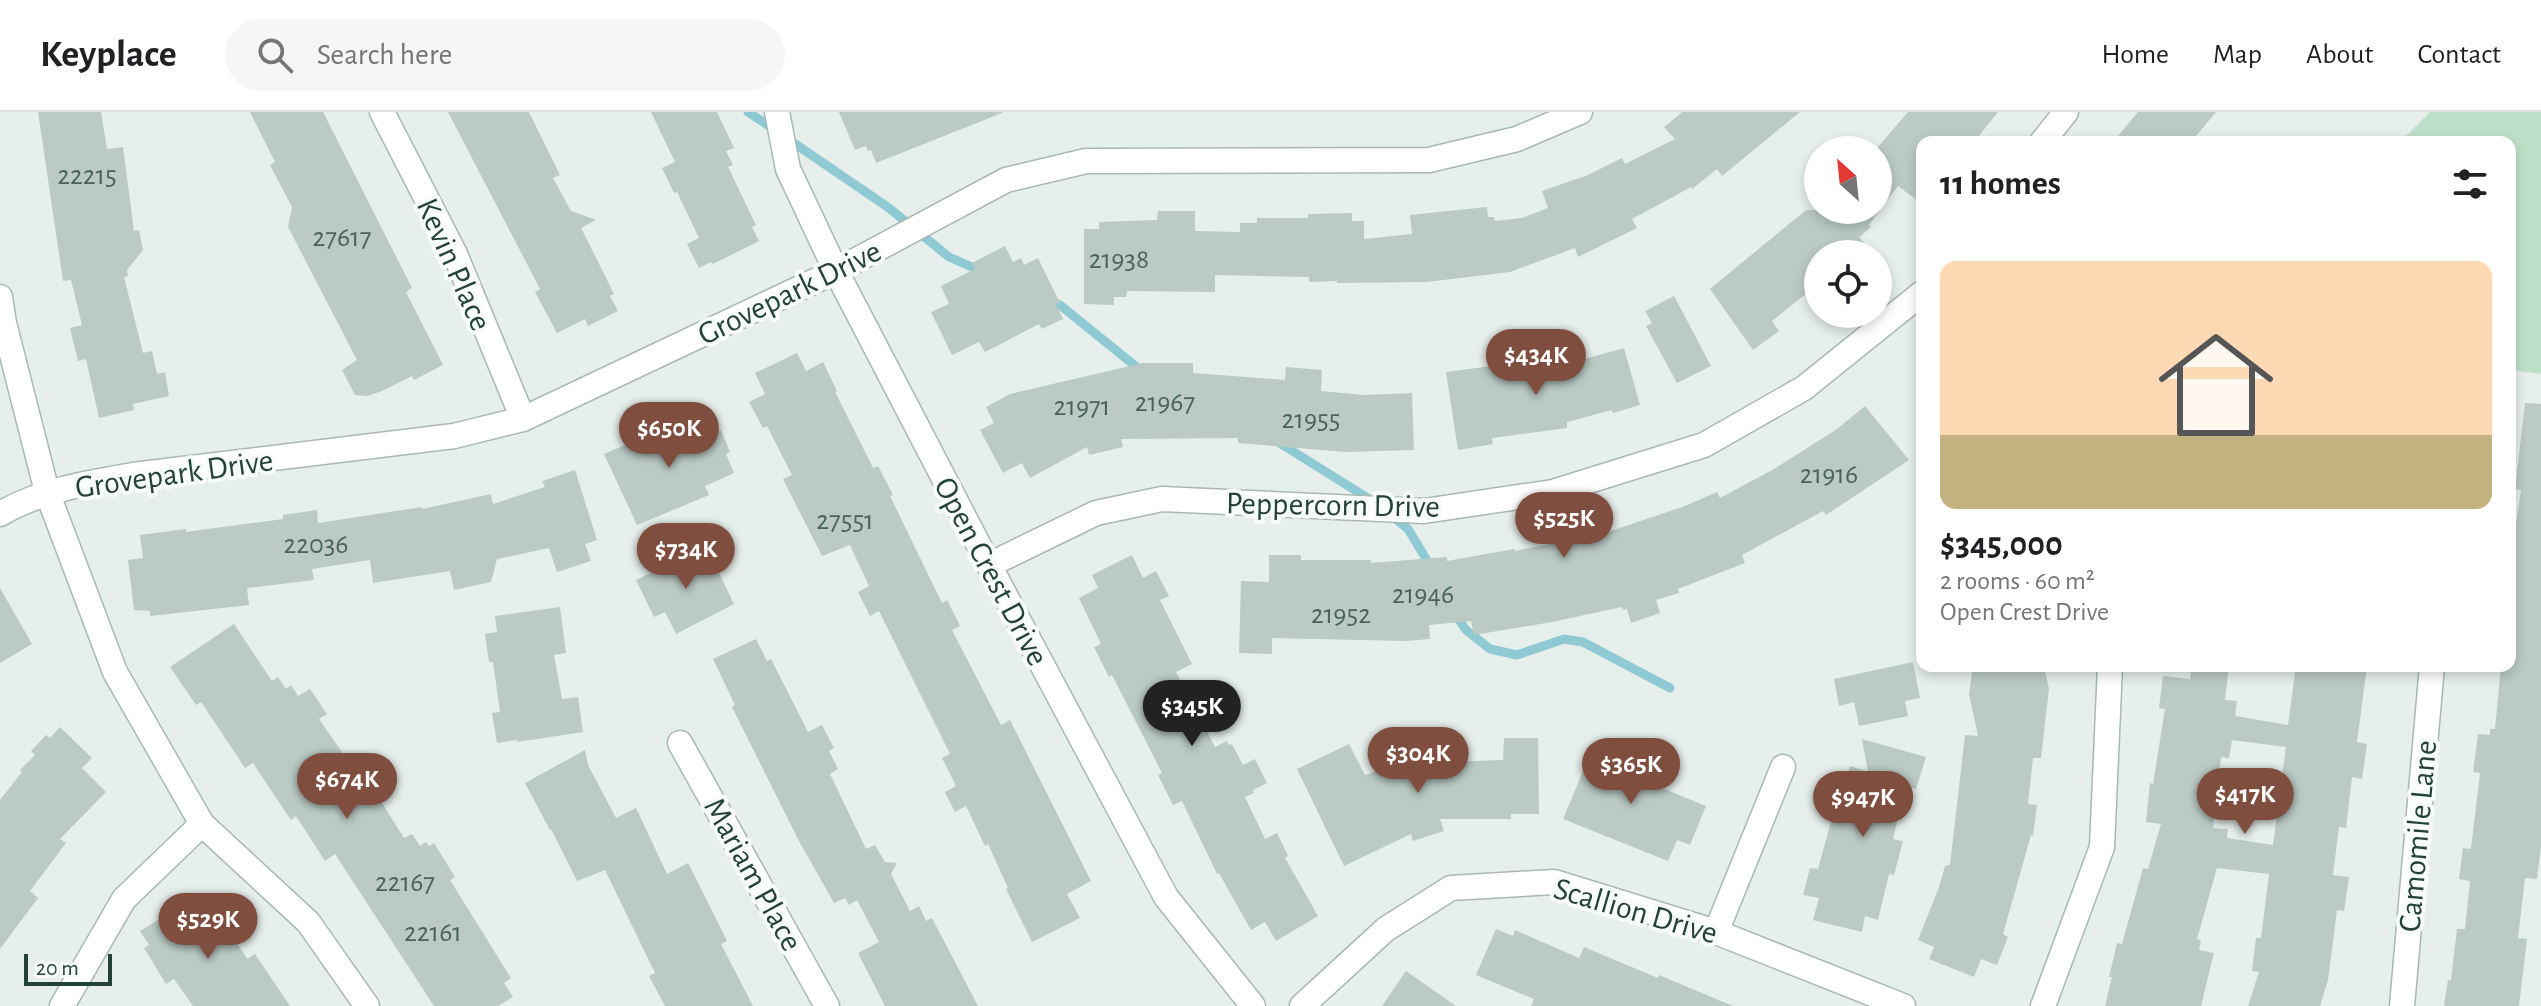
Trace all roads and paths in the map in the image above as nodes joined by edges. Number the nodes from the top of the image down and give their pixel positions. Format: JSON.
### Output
{"nodes":[{"id":1,"x":382,"y":112,"type":"edge"},
{"id":2,"x":777,"y":112,"type":"edge"},
{"id":3,"x":1580,"y":112,"type":"edge"},
{"id":4,"x":2066,"y":112,"type":"edge"},
{"id":5,"x":2047,"y":136,"type":"edge"},
{"id":6,"x":836,"y":271,"type":"junction"},
{"id":7,"x":0,"y":297,"type":"edge"},
{"id":8,"x":1916,"y":298,"type":"edge"},
{"id":9,"x":523,"y":419,"type":"junction"},
{"id":10,"x":47,"y":492,"type":"junction"},
{"id":11,"x":0,"y":514,"type":"edge"},
{"id":12,"x":989,"y":565,"type":"junction"},
{"id":13,"x":2110,"y":672,"type":"edge"},
{"id":14,"x":2431,"y":672,"type":"edge"},
{"id":15,"x":680,"y":743,"type":"dead end"},
{"id":16,"x":1783,"y":767,"type":"dead end"},
{"id":17,"x":202,"y":824,"type":"junction"},
{"id":18,"x":1716,"y":932,"type":"junction"},
{"id":19,"x":62,"y":1006,"type":"edge"},
{"id":20,"x":367,"y":1006,"type":"edge"},
{"id":21,"x":827,"y":1006,"type":"edge"},
{"id":22,"x":1253,"y":1006,"type":"edge"},
{"id":23,"x":1302,"y":1006,"type":"edge"},
{"id":24,"x":1903,"y":1006,"type":"edge"},
{"id":25,"x":2043,"y":1006,"type":"edge"},
{"id":26,"x":2402,"y":1006,"type":"edge"}],
"edges":[{"from":1,"to":9,"type":"street","name":"Kevin Place"},
{"from":2,"to":6,"type":"street","name":"Open Crest Drive"},
{"from":3,"to":6,"type":"street","name":"Grovepark Drive"},
{"from":4,"to":5,"type":"street"},
{"from":6,"to":9,"type":"street","name":"Grovepark Drive"},
{"from":6,"to":12,"type":"street","name":"Open Crest Drive"},
{"from":7,"to":10,"type":"street"},
{"from":8,"to":12,"type":"street","name":"Peppercorn Drive"},
{"from":9,"to":10,"type":"street","name":"Grovepark Drive"},
{"from":10,"to":11,"type":"street","name":"Grovepark Drive"},
{"from":10,"to":17,"type":"street"},
{"from":12,"to":22,"type":"street","name":"Open Crest Drive"},
{"from":13,"to":25,"type":"street"},
{"from":14,"to":26,"type":"street","name":"Camomile Lane"},
{"from":15,"to":21,"type":"street","name":"Mariam Place"},
{"from":16,"to":18,"type":"street"},
{"from":17,"to":19,"type":"street"},
{"from":17,"to":20,"type":"street"},
{"from":18,"to":23,"type":"street","name":"Scallion Drive"},
{"from":18,"to":24,"type":"street","name":"Scallion Drive"}]}
